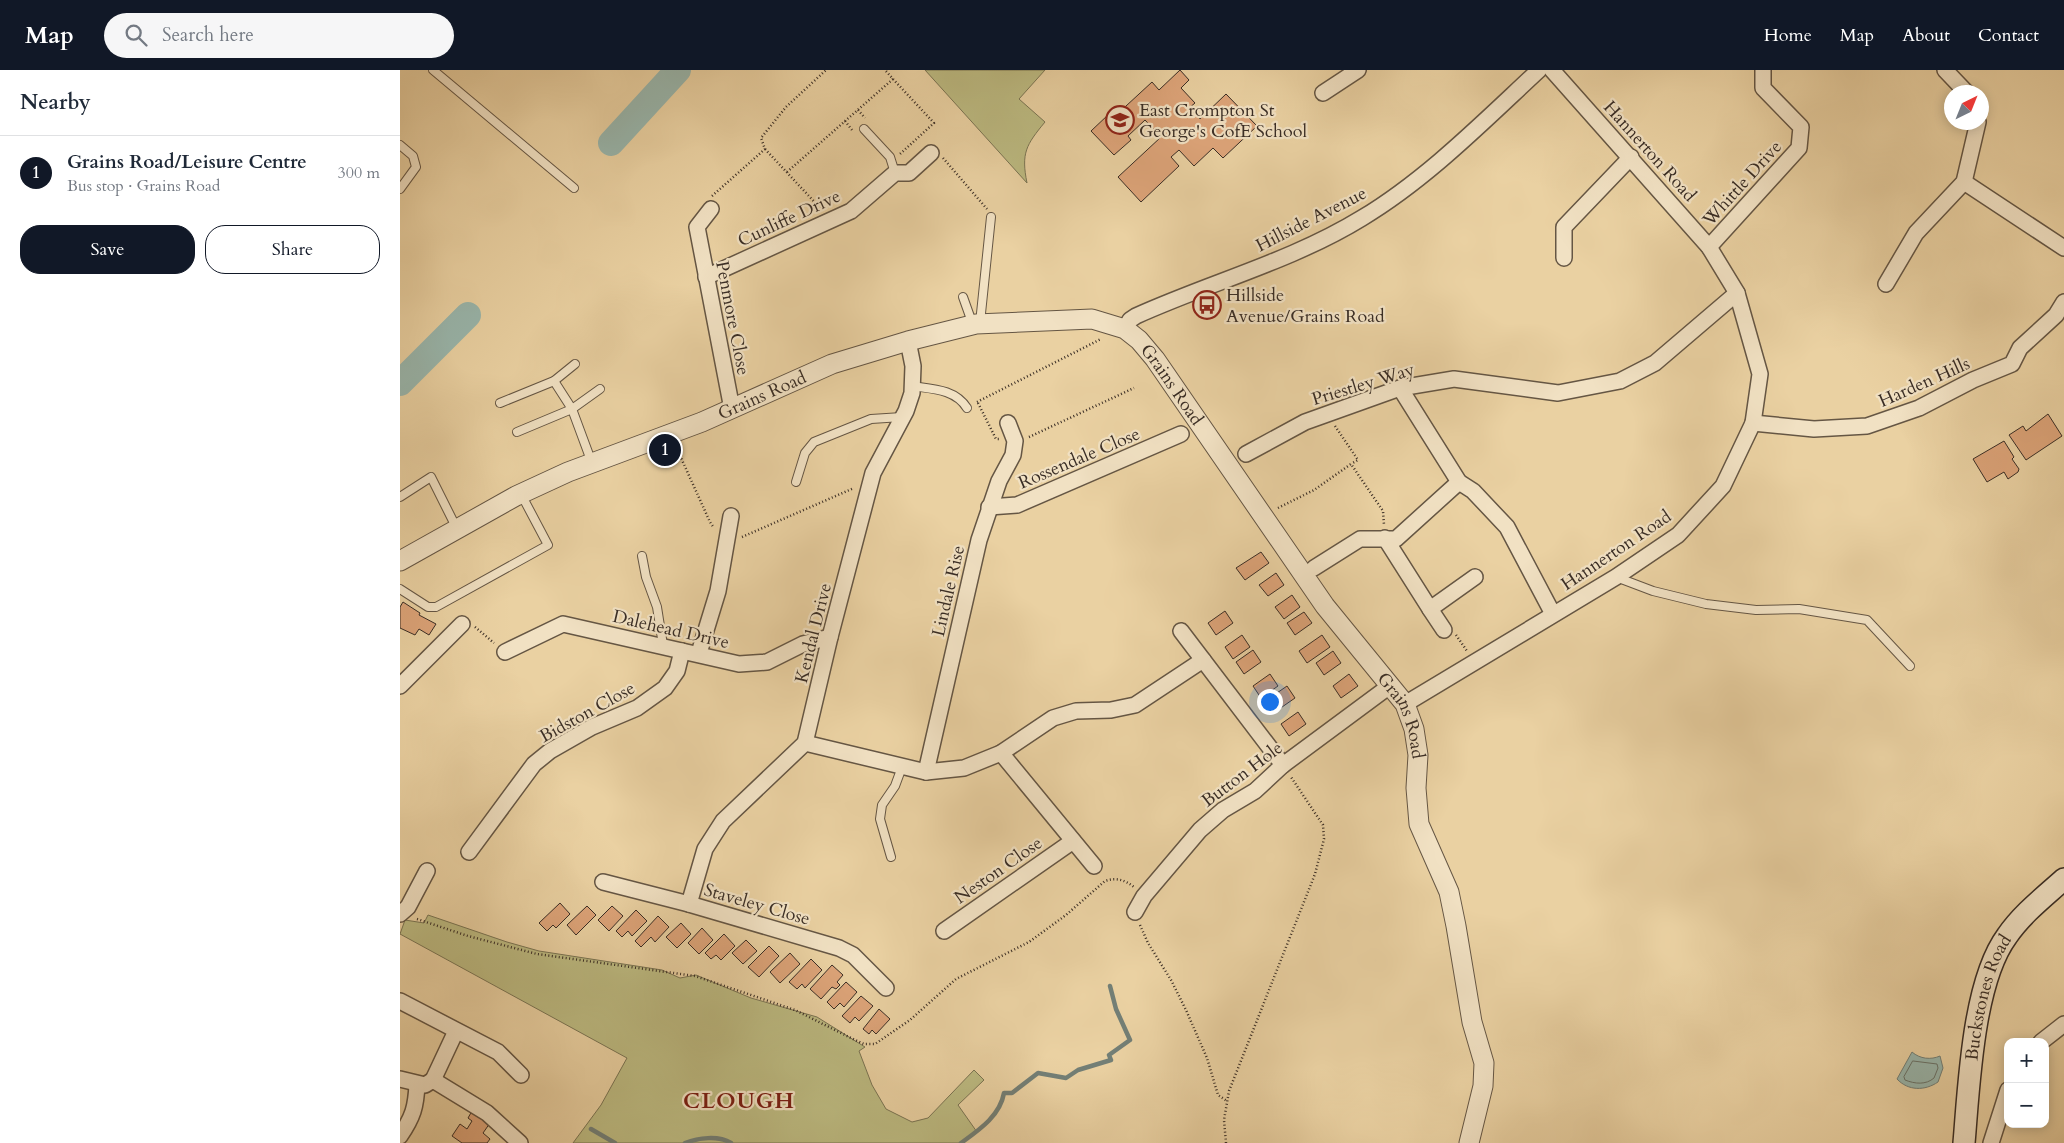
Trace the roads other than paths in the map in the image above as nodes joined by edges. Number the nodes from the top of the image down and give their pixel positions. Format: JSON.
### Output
{"nodes":[{"id":1,"x":434,"y":70,"type":"edge"},
{"id":2,"x":1358,"y":70,"type":"edge"},
{"id":3,"x":1540,"y":70,"type":"edge"},
{"id":4,"x":1552,"y":70,"type":"edge"},
{"id":5,"x":1763,"y":70,"type":"edge"},
{"id":6,"x":1945,"y":70,"type":"edge"},
{"id":7,"x":1959,"y":85,"type":"edge"},
{"id":8,"x":1323,"y":93,"type":"dead end"},
{"id":9,"x":864,"y":130,"type":"dead end"},
{"id":10,"x":1976,"y":130,"type":"edge"},
{"id":11,"x":400,"y":145,"type":"edge"},
{"id":12,"x":936,"y":154,"type":"road end"},
{"id":13,"x":1631,"y":157,"type":"junction"},
{"id":14,"x":895,"y":173,"type":"junction"},
{"id":15,"x":1964,"y":182,"type":"junction"},
{"id":16,"x":574,"y":188,"type":"dead end"},
{"id":17,"x":400,"y":189,"type":"edge"},
{"id":18,"x":710,"y":209,"type":"road end"},
{"id":19,"x":991,"y":217,"type":"road end"},
{"id":20,"x":1709,"y":247,"type":"junction"},
{"id":21,"x":2064,"y":248,"type":"edge"},
{"id":22,"x":1564,"y":258,"type":"dead end"},
{"id":23,"x":706,"y":277,"type":"junction"},
{"id":24,"x":1886,"y":284,"type":"dead end"},
{"id":25,"x":1737,"y":293,"type":"junction"},
{"id":26,"x":963,"y":297,"type":"dead end"},
{"id":27,"x":2061,"y":313,"type":"edge"},
{"id":28,"x":976,"y":324,"type":"junction"},
{"id":29,"x":1120,"y":326,"type":"junction"},
{"id":30,"x":908,"y":341,"type":"junction"},
{"id":31,"x":575,"y":364,"type":"dead end"},
{"id":32,"x":554,"y":381,"type":"junction"},
{"id":33,"x":912,"y":386,"type":"junction"},
{"id":34,"x":1400,"y":388,"type":"junction"},
{"id":35,"x":600,"y":389,"type":"dead end"},
{"id":36,"x":500,"y":403,"type":"dead end"},
{"id":37,"x":967,"y":408,"type":"road end"},
{"id":38,"x":572,"y":409,"type":"junction"},
{"id":39,"x":732,"y":409,"type":"junction"},
{"id":40,"x":902,"y":418,"type":"junction"},
{"id":41,"x":1008,"y":423,"type":"dead end"},
{"id":42,"x":1753,"y":423,"type":"junction"},
{"id":43,"x":517,"y":432,"type":"dead end"},
{"id":44,"x":1182,"y":434,"type":"dead end"},
{"id":45,"x":1246,"y":454,"type":"dead end"},
{"id":46,"x":592,"y":463,"type":"junction"},
{"id":47,"x":796,"y":482,"type":"dead end"},
{"id":48,"x":1459,"y":482,"type":"junction"},
{"id":49,"x":521,"y":494,"type":"junction"},
{"id":50,"x":400,"y":497,"type":"edge"},
{"id":51,"x":989,"y":507,"type":"junction"},
{"id":52,"x":731,"y":516,"type":"dead end"},
{"id":53,"x":457,"y":529,"type":"junction"},
{"id":54,"x":1385,"y":538,"type":"junction"},
{"id":55,"x":642,"y":556,"type":"dead end"},
{"id":56,"x":400,"y":561,"type":"edge"},
{"id":57,"x":1314,"y":568,"type":"dead end"},
{"id":58,"x":1475,"y":577,"type":"dead end"},
{"id":59,"x":1616,"y":577,"type":"junction"},
{"id":60,"x":400,"y":589,"type":"edge"},
{"id":61,"x":1430,"y":609,"type":"junction"},
{"id":62,"x":1553,"y":614,"type":"junction"},
{"id":63,"x":462,"y":624,"type":"road end"},
{"id":64,"x":1444,"y":630,"type":"road end"},
{"id":65,"x":1181,"y":631,"type":"dead end"},
{"id":66,"x":830,"y":637,"type":"junction"},
{"id":67,"x":663,"y":646,"type":"junction"},
{"id":68,"x":682,"y":650,"type":"junction"},
{"id":69,"x":505,"y":652,"type":"road end"},
{"id":70,"x":700,"y":653,"type":"junction"},
{"id":71,"x":1203,"y":660,"type":"junction"},
{"id":72,"x":1910,"y":666,"type":"dead end"},
{"id":73,"x":1391,"y":684,"type":"junction"},
{"id":74,"x":400,"y":686,"type":"edge"},
{"id":75,"x":1405,"y":704,"type":"junction"},
{"id":76,"x":805,"y":743,"type":"junction"},
{"id":77,"x":1001,"y":753,"type":"junction"},
{"id":78,"x":1283,"y":766,"type":"junction"},
{"id":79,"x":902,"y":767,"type":"junction"},
{"id":80,"x":926,"y":772,"type":"junction"},
{"id":81,"x":1073,"y":841,"type":"junction"},
{"id":82,"x":469,"y":852,"type":"dead end"},
{"id":83,"x":891,"y":857,"type":"dead end"},
{"id":84,"x":1094,"y":866,"type":"dead end"},
{"id":85,"x":426,"y":871,"type":"dead end"},
{"id":86,"x":2064,"y":879,"type":"edge"},
{"id":87,"x":603,"y":882,"type":"dead end"},
{"id":88,"x":689,"y":904,"type":"junction"},
{"id":89,"x":1135,"y":912,"type":"road end"},
{"id":90,"x":401,"y":914,"type":"edge"},
{"id":91,"x":944,"y":931,"type":"dead end"},
{"id":92,"x":886,"y":988,"type":"dead end"},
{"id":93,"x":400,"y":1000,"type":"edge"},
{"id":94,"x":2064,"y":1024,"type":"edge"},
{"id":95,"x":456,"y":1031,"type":"junction"},
{"id":96,"x":2046,"y":1038,"type":"edge"},
{"id":97,"x":521,"y":1075,"type":"dead end"},
{"id":98,"x":400,"y":1079,"type":"edge"},
{"id":99,"x":433,"y":1080,"type":"junction"},
{"id":100,"x":417,"y":1084,"type":"junction"},
{"id":101,"x":2004,"y":1102,"type":"edge"},
{"id":102,"x":400,"y":1136,"type":"edge"},
{"id":103,"x":520,"y":1143,"type":"edge"},
{"id":104,"x":1469,"y":1143,"type":"edge"},
{"id":105,"x":1964,"y":1143,"type":"edge"},
{"id":106,"x":1991,"y":1143,"type":"edge"}],
"edges":[{"from":1,"to":16,"type":"lane"},
{"from":2,"to":8,"type":"street"},
{"from":3,"to":29,"type":"street","name":"Hillside Avenue"},
{"from":4,"to":13,"type":"street","name":"Hannerton Road"},
{"from":5,"to":20,"type":"street","name":"Whittle Drive"},
{"from":6,"to":7,"type":"street"},
{"from":9,"to":14,"type":"lane"},
{"from":10,"to":15,"type":"street"},
{"from":11,"to":17,"type":"lane"},
{"from":12,"to":14,"type":"street","name":"Cunliffe Drive"},
{"from":13,"to":20,"type":"street","name":"Hannerton Road"},
{"from":13,"to":22,"type":"street"},
{"from":14,"to":23,"type":"street","name":"Cunliffe Drive"},
{"from":15,"to":21,"type":"street"},
{"from":15,"to":24,"type":"street"},
{"from":18,"to":23,"type":"street","name":"Penmore Close"},
{"from":19,"to":28,"type":"lane"},
{"from":20,"to":25,"type":"street","name":"Hannerton Road"},
{"from":23,"to":39,"type":"street","name":"Penmore Close"},
{"from":25,"to":34,"type":"street","name":"Priestley Way"},
{"from":25,"to":42,"type":"street","name":"Hannerton Road"},
{"from":26,"to":28,"type":"lane"},
{"from":27,"to":42,"type":"street","name":"Harden Hills"},
{"from":28,"to":29,"type":"street","name":"Grains Road"},
{"from":28,"to":30,"type":"street","name":"Grains Road"},
{"from":29,"to":73,"type":"street","name":"Grains Road"},
{"from":30,"to":33,"type":"street","name":"Kendal Drive"},
{"from":30,"to":39,"type":"street","name":"Grains Road"},
{"from":31,"to":32,"type":"lane"},
{"from":32,"to":36,"type":"lane"},
{"from":32,"to":38,"type":"lane"},
{"from":33,"to":37,"type":"lane"},
{"from":33,"to":40,"type":"street","name":"Kendal Drive"},
{"from":34,"to":45,"type":"street","name":"Priestley Way"},
{"from":34,"to":48,"type":"street"},
{"from":35,"to":38,"type":"lane"},
{"from":38,"to":43,"type":"lane"},
{"from":38,"to":46,"type":"lane"},
{"from":39,"to":46,"type":"street","name":"Grains Road"},
{"from":40,"to":47,"type":"lane"},
{"from":40,"to":66,"type":"street","name":"Kendal Drive"},
{"from":41,"to":51,"type":"street","name":"Lindale Rise"},
{"from":42,"to":59,"type":"street","name":"Hannerton Road"},
{"from":44,"to":51,"type":"street","name":"Rossendale Close"},
{"from":46,"to":49,"type":"street","name":"Grains Road"},
{"from":48,"to":54,"type":"street"},
{"from":48,"to":62,"type":"street"},
{"from":49,"to":53,"type":"street","name":"Grains Road"},
{"from":49,"to":60,"type":"lane"},
{"from":50,"to":53,"type":"lane"},
{"from":51,"to":80,"type":"street","name":"Lindale Rise"},
{"from":52,"to":70,"type":"street"},
{"from":53,"to":56,"type":"street","name":"Grains Road"},
{"from":54,"to":57,"type":"street"},
{"from":54,"to":61,"type":"street"},
{"from":55,"to":67,"type":"lane"},
{"from":58,"to":61,"type":"street"},
{"from":59,"to":62,"type":"street","name":"Hannerton Road"},
{"from":59,"to":72,"type":"lane"},
{"from":61,"to":64,"type":"street"},
{"from":62,"to":75,"type":"street","name":"Hannerton Road"},
{"from":63,"to":74,"type":"street"},
{"from":65,"to":71,"type":"street"},
{"from":66,"to":70,"type":"street","name":"Dalehead Drive"},
{"from":66,"to":76,"type":"street","name":"Kendal Drive"},
{"from":67,"to":68,"type":"street","name":"Dalehead Drive"},
{"from":67,"to":69,"type":"street","name":"Dalehead Drive"},
{"from":68,"to":70,"type":"street","name":"Dalehead Drive"},
{"from":68,"to":82,"type":"street","name":"Bidston Close"},
{"from":71,"to":77,"type":"street"},
{"from":71,"to":78,"type":"street"},
{"from":73,"to":75,"type":"street","name":"Grains Road"},
{"from":73,"to":78,"type":"street","name":"Button Hole"},
{"from":75,"to":104,"type":"street","name":"Grains Road"},
{"from":76,"to":79,"type":"street"},
{"from":76,"to":88,"type":"street"},
{"from":77,"to":80,"type":"street"},
{"from":77,"to":81,"type":"street"},
{"from":78,"to":89,"type":"street","name":"Button Hole"},
{"from":79,"to":80,"type":"street"},
{"from":79,"to":83,"type":"lane"},
{"from":81,"to":84,"type":"street"},
{"from":81,"to":91,"type":"street","name":"Neston Close"},
{"from":85,"to":90,"type":"street"},
{"from":86,"to":105,"type":"main road","name":"Buckstones Road"},
{"from":87,"to":88,"type":"street","name":"Staveley Close"},
{"from":88,"to":92,"type":"street","name":"Staveley Close"},
{"from":93,"to":95,"type":"street"},
{"from":94,"to":96,"type":"street"},
{"from":95,"to":97,"type":"street"},
{"from":95,"to":99,"type":"street"},
{"from":98,"to":100,"type":"street"},
{"from":99,"to":100,"type":"street"},
{"from":99,"to":103,"type":"street"},
{"from":100,"to":102,"type":"street"},
{"from":101,"to":106,"type":"street"}]}
